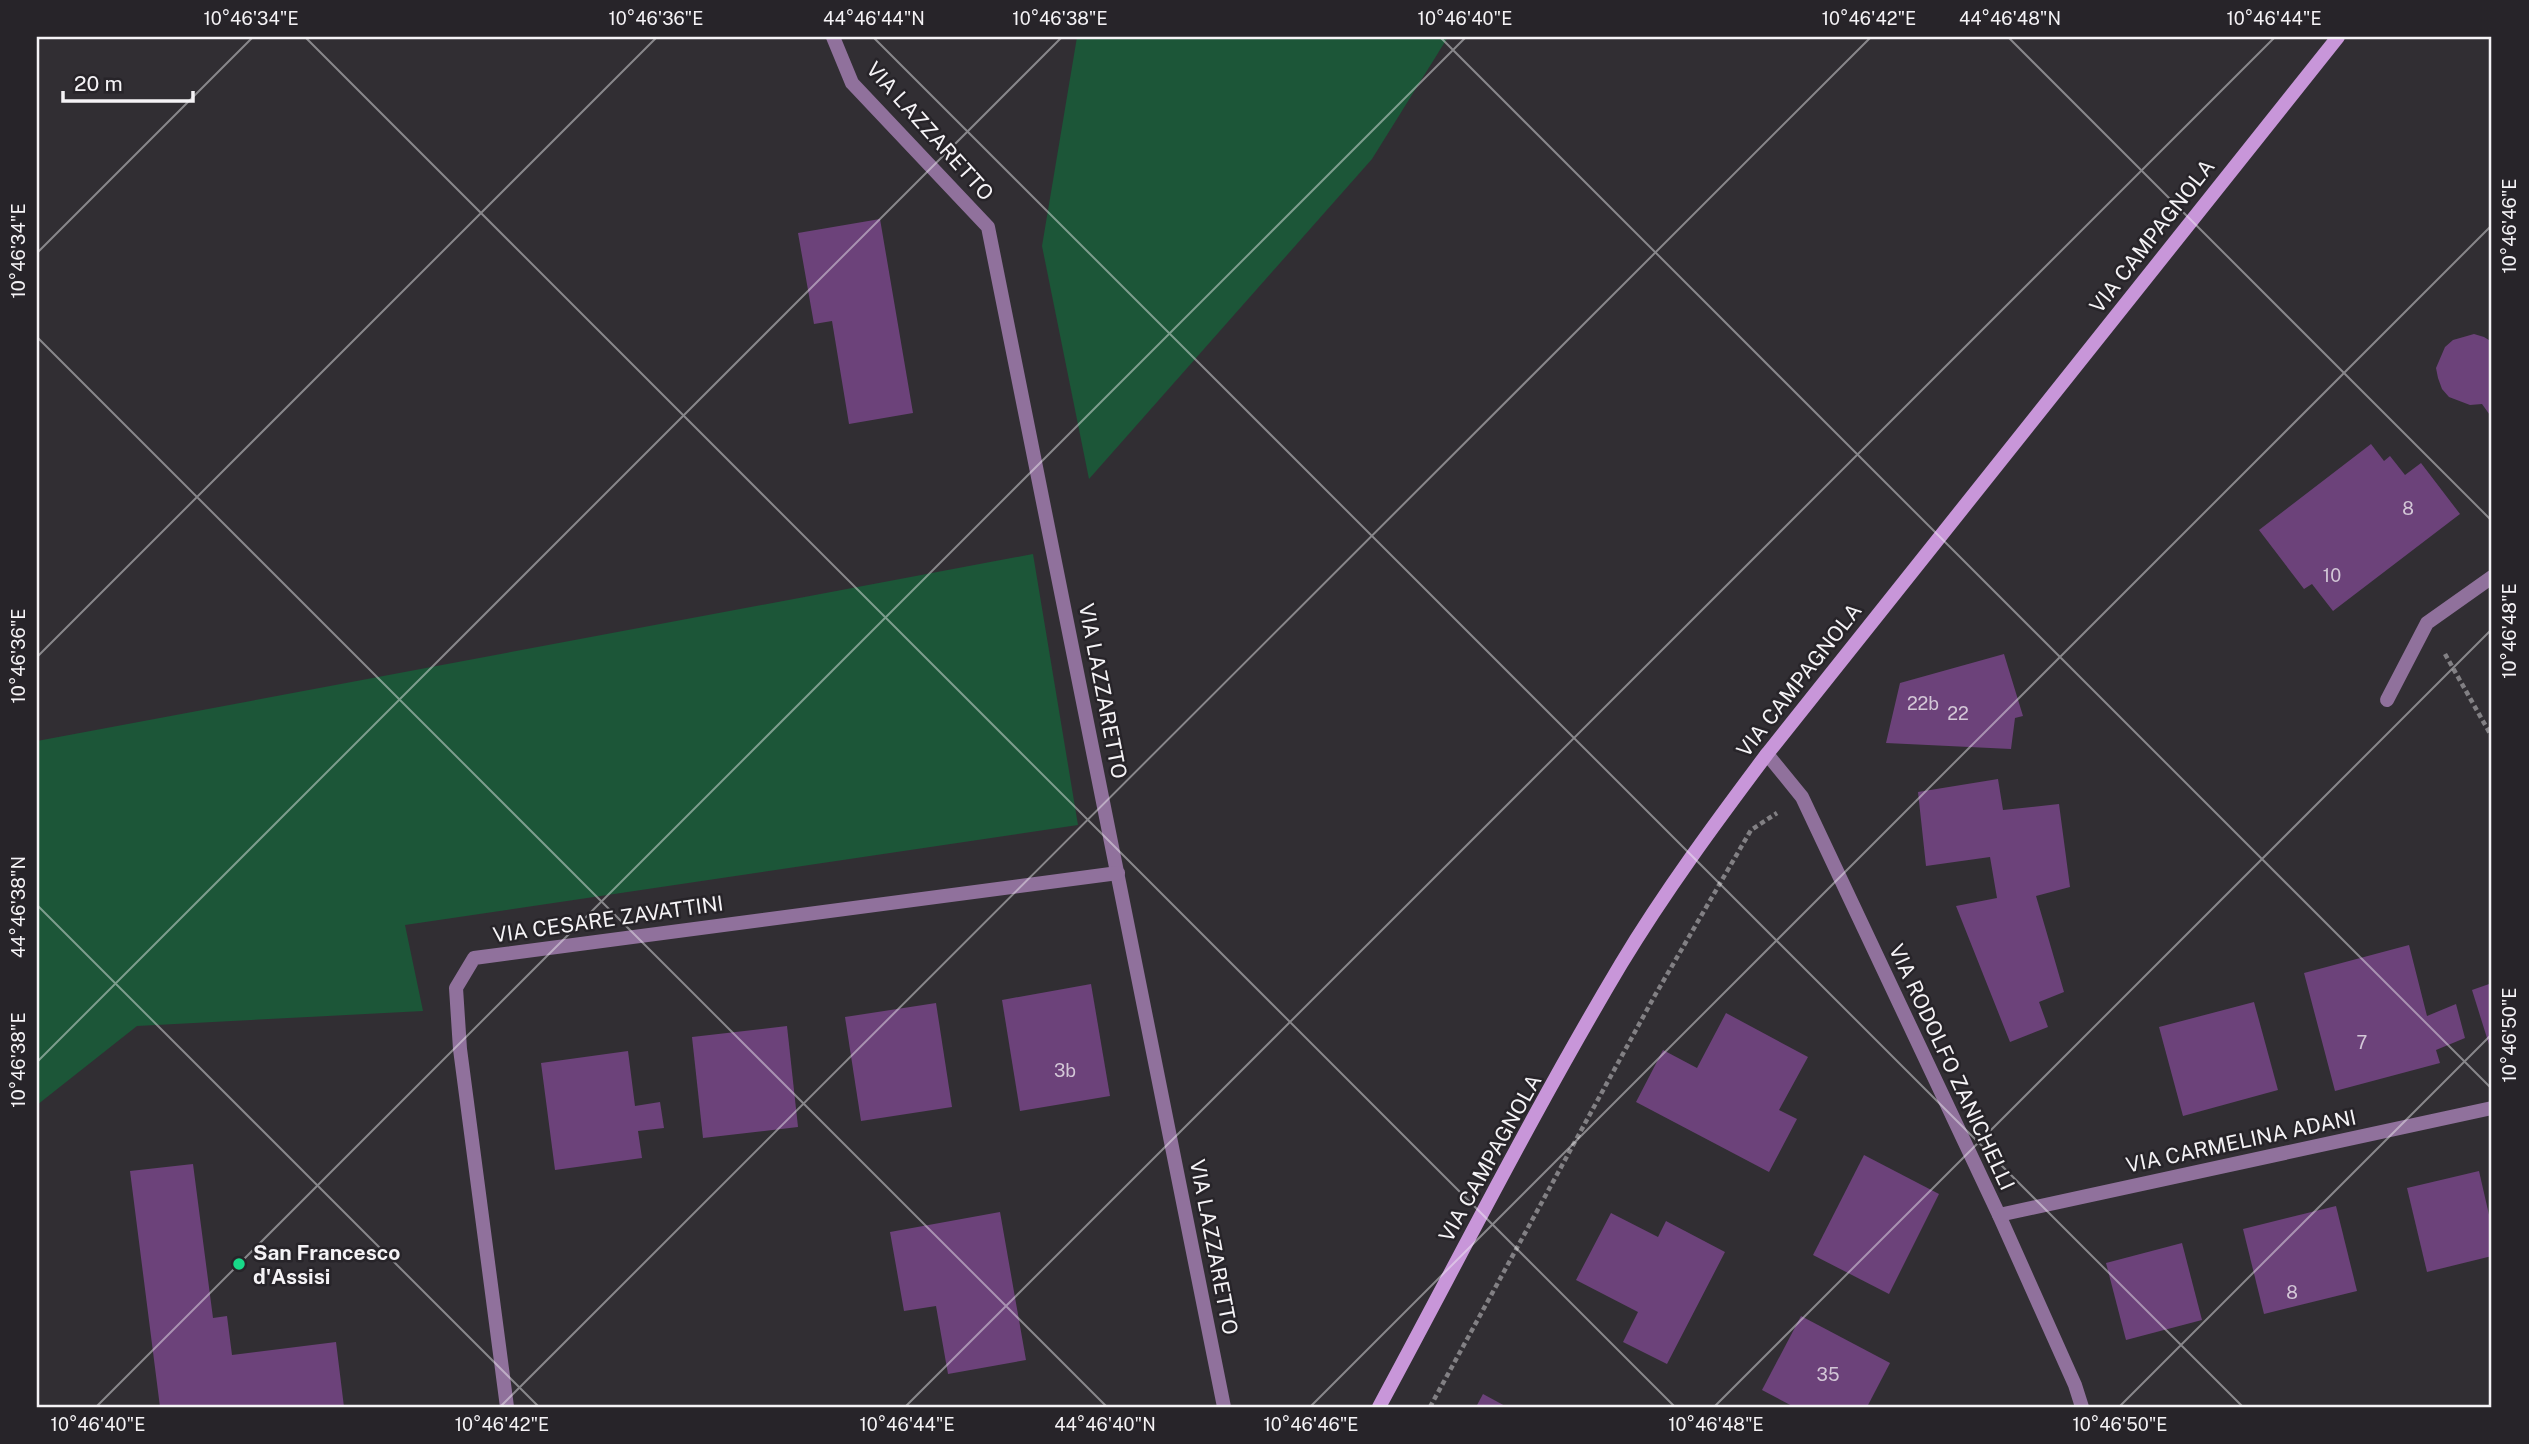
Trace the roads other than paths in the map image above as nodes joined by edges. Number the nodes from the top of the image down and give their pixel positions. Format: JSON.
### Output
{"nodes":[{"id":1,"x":833,"y":37,"type":"edge"},
{"id":2,"x":2338,"y":37,"type":"edge"},
{"id":3,"x":2492,"y":577,"type":"edge"},
{"id":4,"x":2387,"y":700,"type":"dead end"},
{"id":5,"x":1767,"y":754,"type":"junction"},
{"id":6,"x":1118,"y":873,"type":"junction"},
{"id":7,"x":2492,"y":1108,"type":"edge"},
{"id":8,"x":1999,"y":1215,"type":"junction"},
{"id":9,"x":507,"y":1407,"type":"edge"},
{"id":10,"x":1224,"y":1407,"type":"edge"},
{"id":11,"x":1379,"y":1407,"type":"edge"},
{"id":12,"x":2082,"y":1407,"type":"edge"}],
"edges":[{"from":1,"to":6,"type":"street","name":"VIA LAZZARETTO"},
{"from":2,"to":5,"type":"main road","name":"VIA CAMPAGNOLA"},
{"from":3,"to":4,"type":"street"},
{"from":5,"to":8,"type":"street","name":"VIA RODOLFO ZANICHELLI"},
{"from":5,"to":11,"type":"main road","name":"VIA CAMPAGNOLA"},
{"from":6,"to":9,"type":"street","name":"VIA CESARE ZAVATTINI"},
{"from":6,"to":10,"type":"street","name":"VIA LAZZARETTO"},
{"from":7,"to":8,"type":"street","name":"VIA CARMELINA ADANI"},
{"from":8,"to":12,"type":"street","name":"VIA RODOLFO ZANICHELLI"}]}
